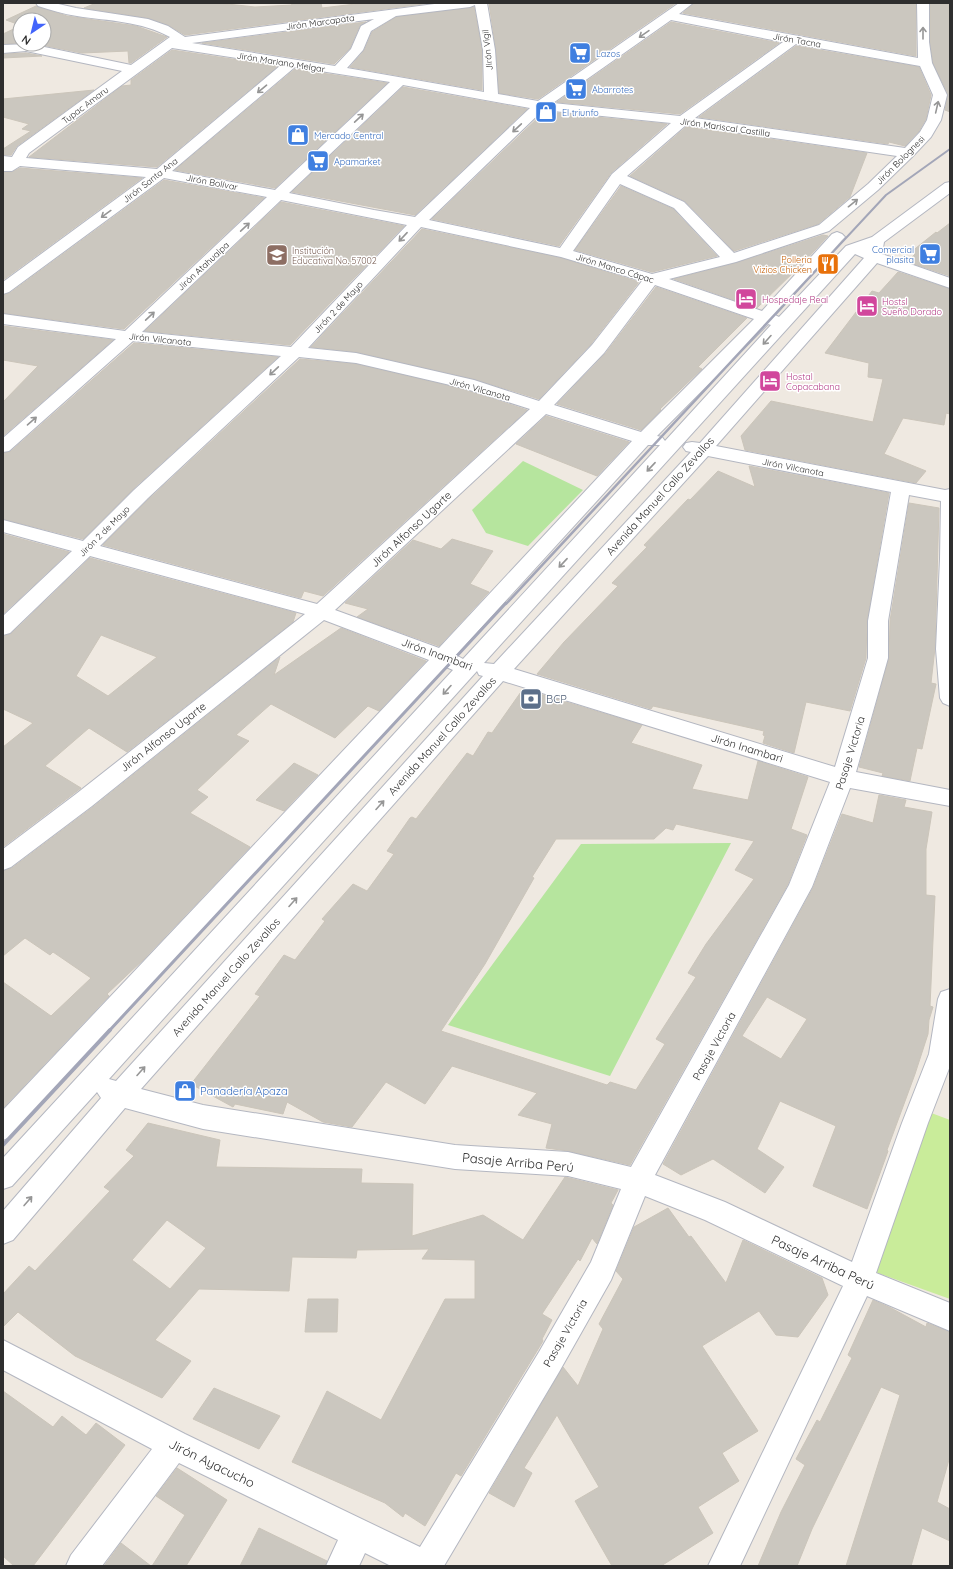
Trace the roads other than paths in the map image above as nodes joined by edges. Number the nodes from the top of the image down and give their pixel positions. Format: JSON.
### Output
{"nodes":[{"id":1,"x":42,"y":3,"type":"edge"},
{"id":2,"x":470,"y":3,"type":"edge"},
{"id":3,"x":481,"y":3,"type":"edge"},
{"id":4,"x":687,"y":3,"type":"edge"},
{"id":5,"x":923,"y":3,"type":"edge"},
{"id":6,"x":396,"y":12,"type":"junction"},
{"id":7,"x":669,"y":16,"type":"junction"},
{"id":8,"x":794,"y":40,"type":"junction"},
{"id":9,"x":171,"y":44,"type":"junction"},
{"id":10,"x":3,"y":48,"type":"edge"},
{"id":11,"x":925,"y":63,"type":"junction"},
{"id":12,"x":292,"y":64,"type":"junction"},
{"id":13,"x":133,"y":68,"type":"junction"},
{"id":14,"x":337,"y":71,"type":"junction"},
{"id":15,"x":400,"y":80,"type":"junction"},
{"id":16,"x":491,"y":97,"type":"junction"},
{"id":17,"x":540,"y":106,"type":"junction"},
{"id":18,"x":683,"y":120,"type":"junction"},
{"id":19,"x":908,"y":153,"type":"junction"},
{"id":20,"x":10,"y":161,"type":"edge"},
{"id":21,"x":3,"y":171,"type":"edge"},
{"id":22,"x":161,"y":173,"type":"junction"},
{"id":23,"x":616,"y":177,"type":"junction"},
{"id":24,"x":950,"y":186,"type":"edge"},
{"id":25,"x":278,"y":195,"type":"junction"},
{"id":26,"x":418,"y":222,"type":"junction"},
{"id":27,"x":837,"y":238,"type":"junction"},
{"id":28,"x":875,"y":249,"type":"junction"},
{"id":29,"x":564,"y":253,"type":"junction"},
{"id":30,"x":731,"y":259,"type":"junction"},
{"id":31,"x":652,"y":279,"type":"junction"},
{"id":32,"x":950,"y":283,"type":"edge"},
{"id":33,"x":3,"y":289,"type":"edge"},
{"id":34,"x":3,"y":319,"type":"edge"},
{"id":35,"x":773,"y":320,"type":"junction"},
{"id":36,"x":806,"y":334,"type":"junction"},
{"id":37,"x":129,"y":336,"type":"junction"},
{"id":38,"x":294,"y":353,"type":"junction"},
{"id":39,"x":543,"y":407,"type":"junction"},
{"id":40,"x":644,"y":439,"type":"junction"},
{"id":41,"x":673,"y":443,"type":"junction"},
{"id":42,"x":3,"y":447,"type":"edge"},
{"id":43,"x":704,"y":449,"type":"junction"},
{"id":44,"x":900,"y":488,"type":"junction"},
{"id":45,"x":949,"y":496,"type":"edge"},
{"id":46,"x":3,"y":526,"type":"edge"},
{"id":47,"x":87,"y":548,"type":"junction"},
{"id":48,"x":321,"y":612,"type":"junction"},
{"id":49,"x":3,"y":628,"type":"edge"},
{"id":50,"x":442,"y":658,"type":"junction"},
{"id":51,"x":467,"y":667,"type":"junction"},
{"id":52,"x":499,"y":672,"type":"junction"},
{"id":53,"x":950,"y":698,"type":"edge"},
{"id":54,"x":843,"y":778,"type":"junction"},
{"id":55,"x":950,"y":798,"type":"edge"},
{"id":56,"x":3,"y":861,"type":"edge"},
{"id":57,"x":950,"y":999,"type":"edge"},
{"id":58,"x":90,"y":1080,"type":"junction"},
{"id":59,"x":120,"y":1095,"type":"junction"},
{"id":60,"x":3,"y":1128,"type":"edge"},
{"id":61,"x":3,"y":1177,"type":"edge"},
{"id":62,"x":638,"y":1181,"type":"junction"},
{"id":63,"x":3,"y":1231,"type":"edge"},
{"id":64,"x":860,"y":1280,"type":"junction"},
{"id":65,"x":950,"y":1317,"type":"edge"},
{"id":66,"x":3,"y":1354,"type":"edge"},
{"id":67,"x":174,"y":1445,"type":"junction"},
{"id":68,"x":358,"y":1533,"type":"junction"},
{"id":69,"x":82,"y":1566,"type":"edge"},
{"id":70,"x":342,"y":1566,"type":"edge"},
{"id":71,"x":425,"y":1566,"type":"edge"},
{"id":72,"x":724,"y":1566,"type":"edge"}],
"edges":[{"from":1,"to":9,"type":"street"},
{"from":2,"to":6,"type":"street","name":"Jirón Marcapata"},
{"from":3,"to":16,"type":"street","name":"Jirón Vigil"},
{"from":4,"to":7,"type":"street","name":"Jirón 2 de Mayo"},
{"from":11,"to":5,"type":"street","name":"Jirón Bolognesi","one_way":true},
{"from":6,"to":9,"type":"street","name":"Jirón Marcapata"},
{"from":6,"to":14,"type":"street"},
{"from":7,"to":8,"type":"street","name":"Jirón Tacna"},
{"from":7,"to":17,"type":"street","name":"Jirón 2 de Mayo","one_way":true},
{"from":8,"to":11,"type":"street","name":"Jirón Tacna"},
{"from":8,"to":18,"type":"street"},
{"from":9,"to":12,"type":"street","name":"Jirón Mariano Melgar"},
{"from":9,"to":13,"type":"street","name":"Tupac Amaru"},
{"from":10,"to":13,"type":"street"},
{"from":19,"to":11,"type":"street","name":"Jirón Bolognesi","one_way":true},
{"from":12,"to":14,"type":"street","name":"Jirón Mariano Melgar"},
{"from":12,"to":22,"type":"street","name":"Jirón Santa Ana","one_way":true},
{"from":13,"to":20,"type":"street","name":"Tupac Amaru"},
{"from":14,"to":15,"type":"street","name":"Jirón Mariano Melgar"},
{"from":15,"to":16,"type":"street","name":"Jirón Mariano Melgar"},
{"from":25,"to":15,"type":"street","name":"Jirón Atahualpa","one_way":true},
{"from":16,"to":17,"type":"street","name":"Jirón Mariano Melgar"},
{"from":17,"to":18,"type":"street","name":"Jirón Mariscal Castilla"},
{"from":17,"to":26,"type":"street","name":"Jirón 2 de Mayo","one_way":true},
{"from":18,"to":19,"type":"street","name":"Jirón Mariscal Castilla"},
{"from":18,"to":23,"type":"street"},
{"from":27,"to":19,"type":"street","name":"Jirón Bolognesi","one_way":true},
{"from":20,"to":21,"type":"street","name":"Tupac Amaru"},
{"from":20,"to":22,"type":"street","name":"Jirón Bolívar"},
{"from":22,"to":25,"type":"street","name":"Jirón Bolívar"},
{"from":22,"to":33,"type":"street","name":"Jirón Santa Ana","one_way":true},
{"from":23,"to":29,"type":"street"},
{"from":23,"to":30,"type":"street"},
{"from":24,"to":28,"type":"street","name":"Avenida Manuel Callo Zevallos"},
{"from":25,"to":26,"type":"street","name":"Jirón Bolívar"},
{"from":37,"to":25,"type":"street","name":"Jirón Atahualpa","one_way":true},
{"from":26,"to":29,"type":"street","name":"Jirón Manco Cápac"},
{"from":26,"to":38,"type":"street","name":"Jirón 2 de Mayo","one_way":true},
{"from":27,"to":28,"type":"street","name":"Avenida Manuel Callo Zevallos"},
{"from":27,"to":30,"type":"street"},
{"from":27,"to":35,"type":"street","name":"Avenida Manuel Callo Zevallos"},
{"from":28,"to":32,"type":"street"},
{"from":28,"to":36,"type":"street","name":"Avenida Manuel Callo Zevallos"},
{"from":29,"to":31,"type":"street","name":"Jirón Manco Cápac"},
{"from":30,"to":31,"type":"street"},
{"from":31,"to":35,"type":"street","name":"Jirón Manco Cápac"},
{"from":31,"to":39,"type":"street","name":"Jirón Alfonso Ugarte"},
{"from":34,"to":37,"type":"street","name":"Jirón Vilcanota"},
{"from":35,"to":36,"type":"street","name":"Jirón Manco Cápac"},
{"from":35,"to":40,"type":"street","name":"Avenida Manuel Callo Zevallos"},
{"from":35,"to":41,"type":"street","name":"Avenida Manuel Callo Zevallos","one_way":true},
{"from":36,"to":43,"type":"street","name":"Avenida Manuel Callo Zevallos"},
{"from":37,"to":38,"type":"street","name":"Jirón Vilcanota"},
{"from":42,"to":37,"type":"street","name":"Jirón Atahualpa","one_way":true},
{"from":38,"to":39,"type":"street","name":"Jirón Vilcanota"},
{"from":38,"to":47,"type":"street","name":"Jirón 2 de Mayo","one_way":true},
{"from":39,"to":40,"type":"street","name":"Jirón Vilcanota"},
{"from":39,"to":48,"type":"street","name":"Jirón Alfonso Ugarte"},
{"from":40,"to":41,"type":"street","name":"Jirón Vilcanota"},
{"from":40,"to":50,"type":"street","name":"Avenida Manuel Callo Zevallos"},
{"from":41,"to":43,"type":"street","name":"Jirón Vilcanota"},
{"from":41,"to":51,"type":"street","name":"Avenida Manuel Callo Zevallos","one_way":true},
{"from":43,"to":44,"type":"street","name":"Jirón Vilcanota"},
{"from":43,"to":52,"type":"street","name":"Avenida Manuel Callo Zevallos"},
{"from":44,"to":45,"type":"street","name":"Jirón Vilcanota"},
{"from":44,"to":54,"type":"street","name":"Pasaje Victoria"},
{"from":45,"to":53,"type":"street"},
{"from":46,"to":47,"type":"street","name":"Jirón Inambari"},
{"from":47,"to":48,"type":"street","name":"Jirón Inambari"},
{"from":47,"to":49,"type":"street","name":"Jirón 2 de Mayo"},
{"from":48,"to":50,"type":"street","name":"Jirón Inambari"},
{"from":48,"to":56,"type":"street","name":"Jirón Alfonso Ugarte"},
{"from":50,"to":51,"type":"street","name":"Jirón Inambari"},
{"from":50,"to":60,"type":"street","name":"Avenida Manuel Callo Zevallos"},
{"from":51,"to":52,"type":"street","name":"Jirón Inambari"},
{"from":51,"to":58,"type":"street","name":"Avenida Manuel Callo Zevallos","one_way":true},
{"from":52,"to":54,"type":"street","name":"Jirón Inambari"},
{"from":59,"to":52,"type":"street","name":"Avenida Manuel Callo Zevallos","one_way":true},
{"from":54,"to":55,"type":"street","name":"Jirón Inambari"},
{"from":54,"to":62,"type":"street","name":"Pasaje Victoria"},
{"from":57,"to":64,"type":"street"},
{"from":58,"to":59,"type":"street","name":"Pasaje Arriba Perú"},
{"from":58,"to":61,"type":"street","name":"Avenida Manuel Callo Zevallos"},
{"from":59,"to":62,"type":"street","name":"Pasaje Arriba Perú"},
{"from":63,"to":59,"type":"street","name":"Avenida Manuel Callo Zevallos","one_way":true},
{"from":62,"to":64,"type":"street","name":"Pasaje Arriba Perú"},
{"from":62,"to":71,"type":"street","name":"Pasaje Victoria"},
{"from":64,"to":65,"type":"street","name":"Pasaje Arriba Perú"},
{"from":64,"to":72,"type":"street"},
{"from":66,"to":67,"type":"street","name":"Jirón Ayacucho"},
{"from":67,"to":68,"type":"street","name":"Jirón Ayacucho"},
{"from":67,"to":69,"type":"street"},
{"from":68,"to":70,"type":"street"},
{"from":68,"to":71,"type":"street","name":"Jirón Ayacucho"}]}
